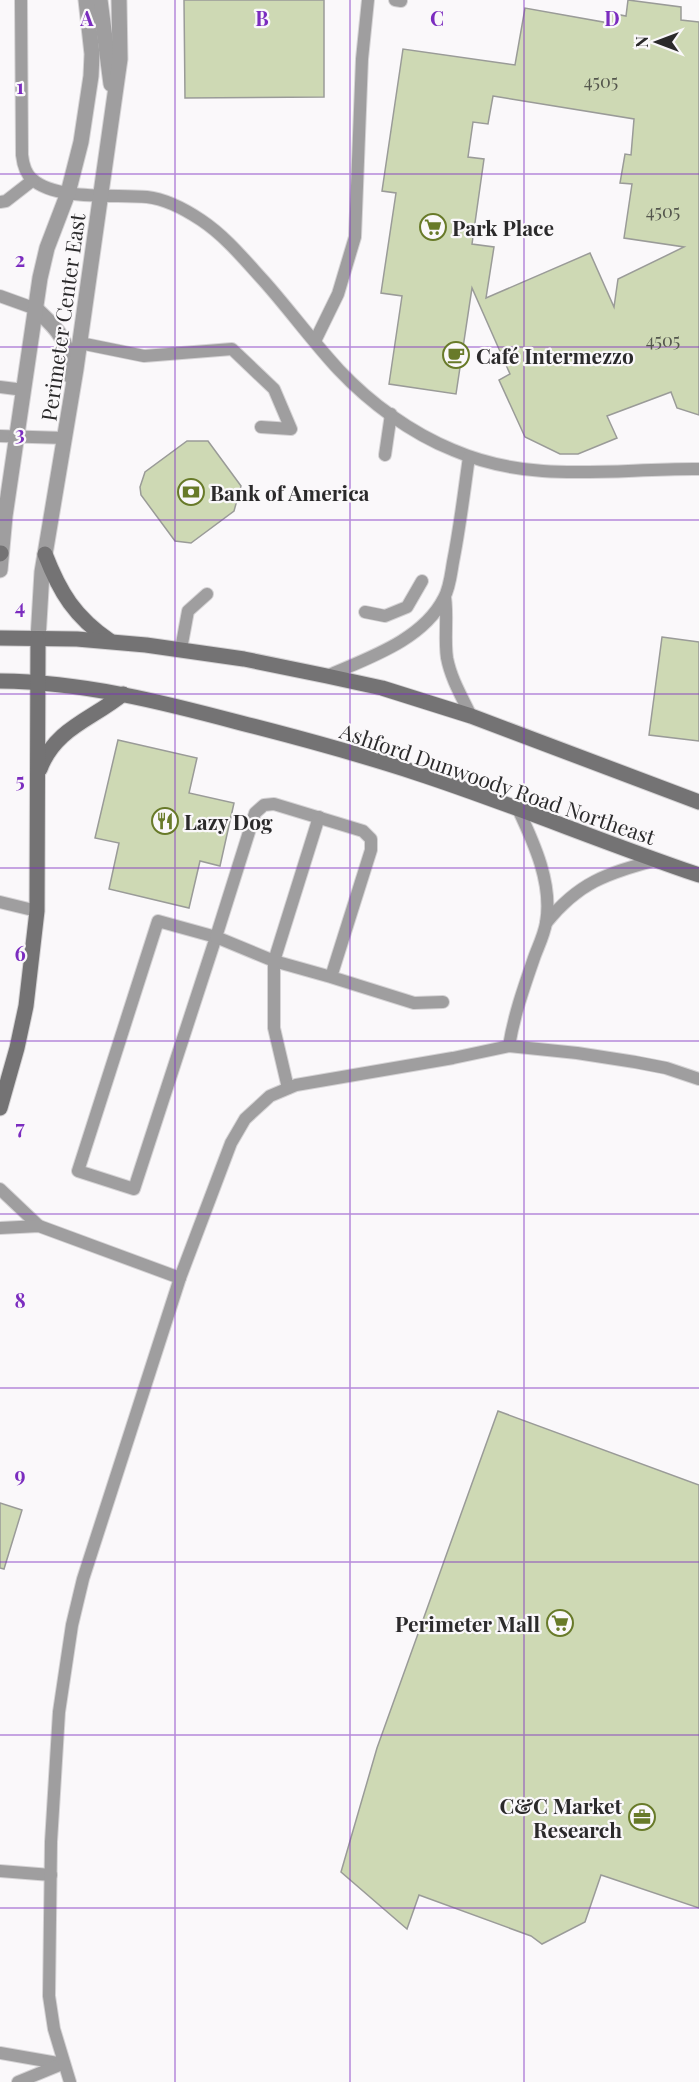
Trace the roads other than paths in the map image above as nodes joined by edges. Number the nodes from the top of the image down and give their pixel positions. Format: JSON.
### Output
{"nodes":[{"id":1,"x":21,"y":0,"type":"edge"},
{"id":2,"x":86,"y":0,"type":"edge"},
{"id":3,"x":100,"y":0,"type":"edge"},
{"id":4,"x":119,"y":0,"type":"edge"},
{"id":5,"x":368,"y":0,"type":"edge"},
{"id":6,"x":113,"y":107,"type":"junction"},
{"id":7,"x":33,"y":180,"type":"junction"},
{"id":8,"x":68,"y":193,"type":"junction"},
{"id":9,"x":101,"y":196,"type":"junction"},
{"id":10,"x":0,"y":202,"type":"edge"},
{"id":11,"x":0,"y":296,"type":"edge"},
{"id":12,"x":36,"y":309,"type":"junction"},
{"id":13,"x":315,"y":341,"type":"junction"},
{"id":14,"x":80,"y":343,"type":"junction"},
{"id":15,"x":0,"y":387,"type":"edge"},
{"id":16,"x":24,"y":390,"type":"junction"},
{"id":17,"x":71,"y":405,"type":"junction"},
{"id":18,"x":391,"y":414,"type":"junction"},
{"id":19,"x":261,"y":427,"type":"dead end"},
{"id":20,"x":0,"y":436,"type":"edge"},
{"id":21,"x":16,"y":436,"type":"junction"},
{"id":22,"x":65,"y":438,"type":"junction"},
{"id":23,"x":385,"y":455,"type":"dead end"},
{"id":24,"x":469,"y":457,"type":"junction"},
{"id":25,"x":699,"y":469,"type":"edge"},
{"id":26,"x":3,"y":516,"type":"edge"},
{"id":27,"x":1,"y":554,"type":"edge"},
{"id":28,"x":45,"y":554,"type":"junction"},
{"id":29,"x":0,"y":570,"type":"edge"},
{"id":30,"x":422,"y":581,"type":"dead end"},
{"id":31,"x":207,"y":594,"type":"dead end"},
{"id":32,"x":445,"y":597,"type":"junction"},
{"id":33,"x":365,"y":612,"type":"dead end"},
{"id":34,"x":0,"y":638,"type":"edge"},
{"id":35,"x":38,"y":639,"type":"junction"},
{"id":36,"x":110,"y":641,"type":"junction"},
{"id":37,"x":181,"y":649,"type":"junction"},
{"id":38,"x":327,"y":676,"type":"junction"},
{"id":39,"x":0,"y":681,"type":"edge"},
{"id":40,"x":38,"y":682,"type":"junction"},
{"id":41,"x":123,"y":694,"type":"junction"},
{"id":42,"x":471,"y":716,"type":"junction"},
{"id":43,"x":38,"y":775,"type":"junction"},
{"id":44,"x":699,"y":802,"type":"edge"},
{"id":45,"x":518,"y":809,"type":"junction"},
{"id":46,"x":319,"y":817,"type":"junction"},
{"id":47,"x":656,"y":860,"type":"junction"},
{"id":48,"x":699,"y":875,"type":"edge"},
{"id":49,"x":0,"y":902,"type":"edge"},
{"id":50,"x":38,"y":911,"type":"junction"},
{"id":51,"x":546,"y":923,"type":"junction"},
{"id":52,"x":216,"y":937,"type":"junction"},
{"id":53,"x":274,"y":961,"type":"junction"},
{"id":54,"x":331,"y":977,"type":"junction"},
{"id":55,"x":443,"y":1002,"type":"dead end"},
{"id":56,"x":509,"y":1046,"type":"junction"},
{"id":57,"x":699,"y":1079,"type":"edge"},
{"id":58,"x":288,"y":1089,"type":"junction"},
{"id":59,"x":0,"y":1108,"type":"edge"},
{"id":60,"x":0,"y":1189,"type":"edge"},
{"id":61,"x":39,"y":1226,"type":"junction"},
{"id":62,"x":0,"y":1228,"type":"edge"},
{"id":63,"x":180,"y":1278,"type":"junction"},
{"id":64,"x":0,"y":1871,"type":"edge"},
{"id":65,"x":51,"y":1875,"type":"junction"},
{"id":66,"x":0,"y":2054,"type":"edge"},
{"id":67,"x":63,"y":2064,"type":"junction"},
{"id":68,"x":18,"y":2082,"type":"edge"},
{"id":69,"x":70,"y":2082,"type":"edge"}],
"edges":[{"from":1,"to":7,"type":"lane"},
{"from":2,"to":8,"type":"street","name":"Perimeter Center East"},
{"from":3,"to":6,"type":"street"},
{"from":4,"to":6,"type":"street","name":"Perimeter Center East"},
{"from":5,"to":13,"type":"lane"},
{"from":6,"to":9,"type":"street","name":"Perimeter Center East"},
{"from":7,"to":8,"type":"lane"},
{"from":7,"to":10,"type":"lane"},
{"from":8,"to":9,"type":"lane"},
{"from":8,"to":12,"type":"street","name":"Perimeter Center East"},
{"from":9,"to":13,"type":"lane"},
{"from":9,"to":14,"type":"street","name":"Perimeter Center East"},
{"from":11,"to":12,"type":"lane"},
{"from":12,"to":16,"type":"street","name":"Perimeter Center East"},
{"from":12,"to":17,"type":"street"},
{"from":13,"to":18,"type":"lane"},
{"from":14,"to":17,"type":"street","name":"Perimeter Center East"},
{"from":14,"to":19,"type":"lane"},
{"from":15,"to":16,"type":"lane"},
{"from":16,"to":21,"type":"street","name":"Perimeter Center East"},
{"from":17,"to":22,"type":"street","name":"Perimeter Center East"},
{"from":18,"to":23,"type":"lane"},
{"from":18,"to":24,"type":"lane"},
{"from":20,"to":21,"type":"lane"},
{"from":21,"to":22,"type":"lane"},
{"from":21,"to":26,"type":"street","name":"Perimeter Center East"},
{"from":22,"to":28,"type":"street","name":"Perimeter Center East"},
{"from":24,"to":25,"type":"lane"},
{"from":24,"to":32,"type":"lane"},
{"from":26,"to":27,"type":"street","name":"Perimeter Center East"},
{"from":27,"to":29,"type":"street","name":"Perimeter Center East"},
{"from":28,"to":35,"type":"street","name":"Perimeter Center East"},
{"from":28,"to":36,"type":"main road"},
{"from":30,"to":33,"type":"lane"},
{"from":31,"to":37,"type":"lane"},
{"from":32,"to":38,"type":"lane"},
{"from":32,"to":42,"type":"lane"},
{"from":34,"to":35,"type":"main road"},
{"from":35,"to":36,"type":"main road"},
{"from":35,"to":40,"type":"main road"},
{"from":36,"to":37,"type":"main road"},
{"from":37,"to":38,"type":"main road"},
{"from":38,"to":42,"type":"main road"},
{"from":39,"to":40,"type":"main road","name":"Ashford Dunwoody Road Northeast"},
{"from":40,"to":41,"type":"main road","name":"Ashford Dunwoody Road Northeast"},
{"from":40,"to":43,"type":"main road"},
{"from":41,"to":43,"type":"main road"},
{"from":41,"to":45,"type":"main road","name":"Ashford Dunwoody Road Northeast"},
{"from":42,"to":44,"type":"main road"},
{"from":43,"to":50,"type":"main road"},
{"from":45,"to":47,"type":"main road","name":"Ashford Dunwoody Road Northeast"},
{"from":45,"to":51,"type":"lane"},
{"from":46,"to":52,"type":"lane"},
{"from":46,"to":53,"type":"lane"},
{"from":46,"to":54,"type":"lane"},
{"from":47,"to":48,"type":"main road","name":"Ashford Dunwoody Road Northeast"},
{"from":47,"to":51,"type":"lane"},
{"from":49,"to":50,"type":"lane"},
{"from":50,"to":59,"type":"main road"},
{"from":51,"to":56,"type":"lane"},
{"from":52,"to":52,"type":"lane"},
{"from":52,"to":53,"type":"lane"},
{"from":53,"to":54,"type":"lane"},
{"from":53,"to":58,"type":"lane"},
{"from":54,"to":55,"type":"lane"},
{"from":56,"to":57,"type":"lane"},
{"from":56,"to":58,"type":"lane"},
{"from":58,"to":63,"type":"lane"},
{"from":60,"to":61,"type":"lane"},
{"from":61,"to":62,"type":"lane"},
{"from":61,"to":63,"type":"lane"},
{"from":63,"to":65,"type":"lane"},
{"from":64,"to":65,"type":"lane"},
{"from":65,"to":67,"type":"lane"},
{"from":66,"to":67,"type":"lane"},
{"from":67,"to":68,"type":"lane"},
{"from":67,"to":69,"type":"lane"}]}
